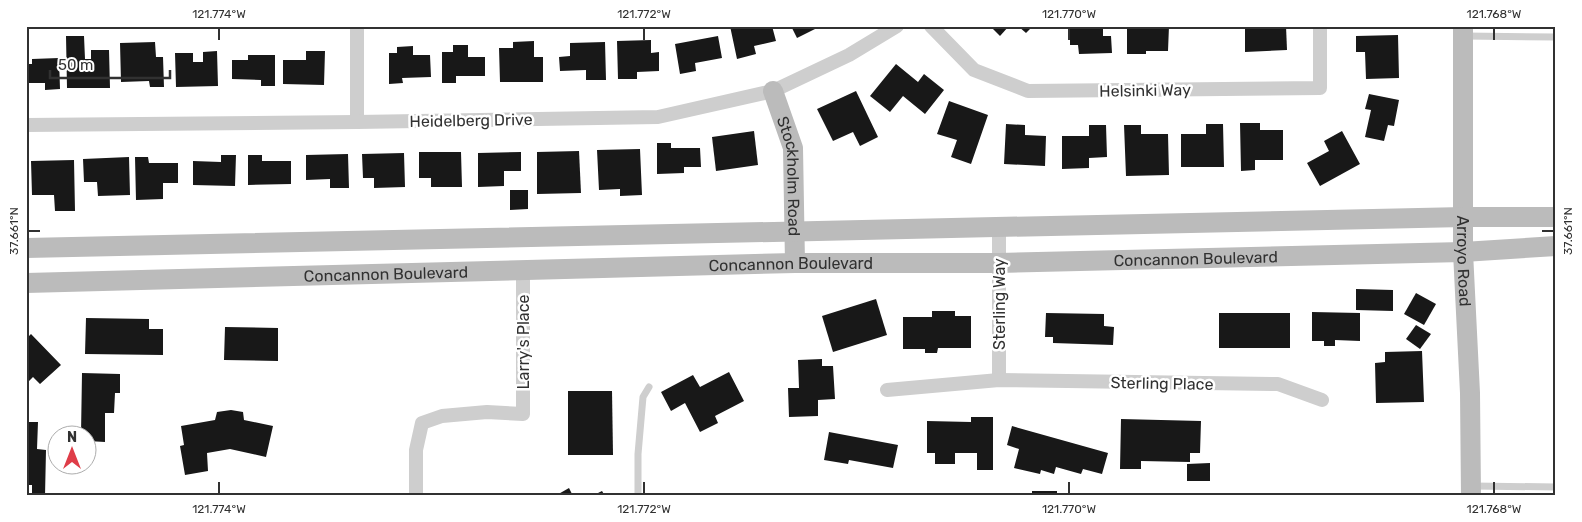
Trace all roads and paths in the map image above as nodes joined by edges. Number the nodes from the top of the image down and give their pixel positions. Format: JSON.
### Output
{"nodes":[{"id":1,"x":357,"y":26,"type":"edge"},
{"id":2,"x":897,"y":26,"type":"edge"},
{"id":3,"x":931,"y":26,"type":"edge"},
{"id":4,"x":1320,"y":26,"type":"edge"},
{"id":5,"x":1463,"y":31,"type":"edge"},
{"id":6,"x":1556,"y":37,"type":"edge"},
{"id":7,"x":773,"y":92,"type":"junction"},
{"id":8,"x":357,"y":122,"type":"junction"},
{"id":9,"x":26,"y":125,"type":"edge"},
{"id":10,"x":1464,"y":217,"type":"junction"},
{"id":11,"x":1556,"y":218,"type":"edge"},
{"id":12,"x":999,"y":227,"type":"junction"},
{"id":13,"x":794,"y":230,"type":"junction"},
{"id":14,"x":1556,"y":246,"type":"edge"},
{"id":15,"x":26,"y":248,"type":"edge"},
{"id":16,"x":1464,"y":252,"type":"junction"},
{"id":17,"x":794,"y":262,"type":"junction"},
{"id":18,"x":999,"y":263,"type":"junction"},
{"id":19,"x":523,"y":270,"type":"junction"},
{"id":20,"x":26,"y":283,"type":"edge"},
{"id":21,"x":999,"y":380,"type":"junction"},
{"id":22,"x":649,"y":386,"type":"dead end"},
{"id":23,"x":887,"y":390,"type":"dead end"},
{"id":24,"x":1322,"y":400,"type":"dead end"},
{"id":25,"x":1556,"y":487,"type":"edge"},
{"id":26,"x":1471,"y":491,"type":"edge"},
{"id":27,"x":416,"y":496,"type":"edge"},
{"id":28,"x":638,"y":496,"type":"edge"}],
"edges":[{"from":1,"to":8,"type":"street"},
{"from":2,"to":7,"type":"street","name":"Heidelberg Drive"},
{"from":3,"to":4,"type":"street","name":"Helsinki Way"},
{"from":5,"to":6,"type":"lane"},
{"from":5,"to":10,"type":"main road","name":"Arroyo Road"},
{"from":7,"to":8,"type":"street","name":"Heidelberg Drive"},
{"from":7,"to":13,"type":"main road","name":"Stockholm Road"},
{"from":8,"to":9,"type":"street","name":"Heidelberg Drive"},
{"from":10,"to":11,"type":"main road","name":"Concannon Boulevard"},
{"from":10,"to":12,"type":"main road","name":"Concannon Boulevard"},
{"from":10,"to":16,"type":"main road","name":"Arroyo Road"},
{"from":12,"to":13,"type":"main road","name":"Concannon Boulevard"},
{"from":12,"to":18,"type":"street","name":"Sterling Way"},
{"from":13,"to":15,"type":"main road","name":"Concannon Boulevard"},
{"from":13,"to":17,"type":"main road","name":"Stockholm Road"},
{"from":14,"to":16,"type":"main road","name":"Concannon Boulevard"},
{"from":16,"to":18,"type":"main road","name":"Concannon Boulevard"},
{"from":16,"to":26,"type":"main road","name":"Arroyo Road"},
{"from":17,"to":18,"type":"main road","name":"Concannon Boulevard"},
{"from":17,"to":19,"type":"main road","name":"Concannon Boulevard"},
{"from":18,"to":21,"type":"street","name":"Sterling Way"},
{"from":19,"to":20,"type":"main road","name":"Concannon Boulevard"},
{"from":19,"to":27,"type":"street","name":"Larry's Place"},
{"from":21,"to":23,"type":"street","name":"Sterling Place"},
{"from":21,"to":24,"type":"street","name":"Sterling Place"},
{"from":22,"to":28,"type":"lane"},
{"from":25,"to":26,"type":"lane"}]}
